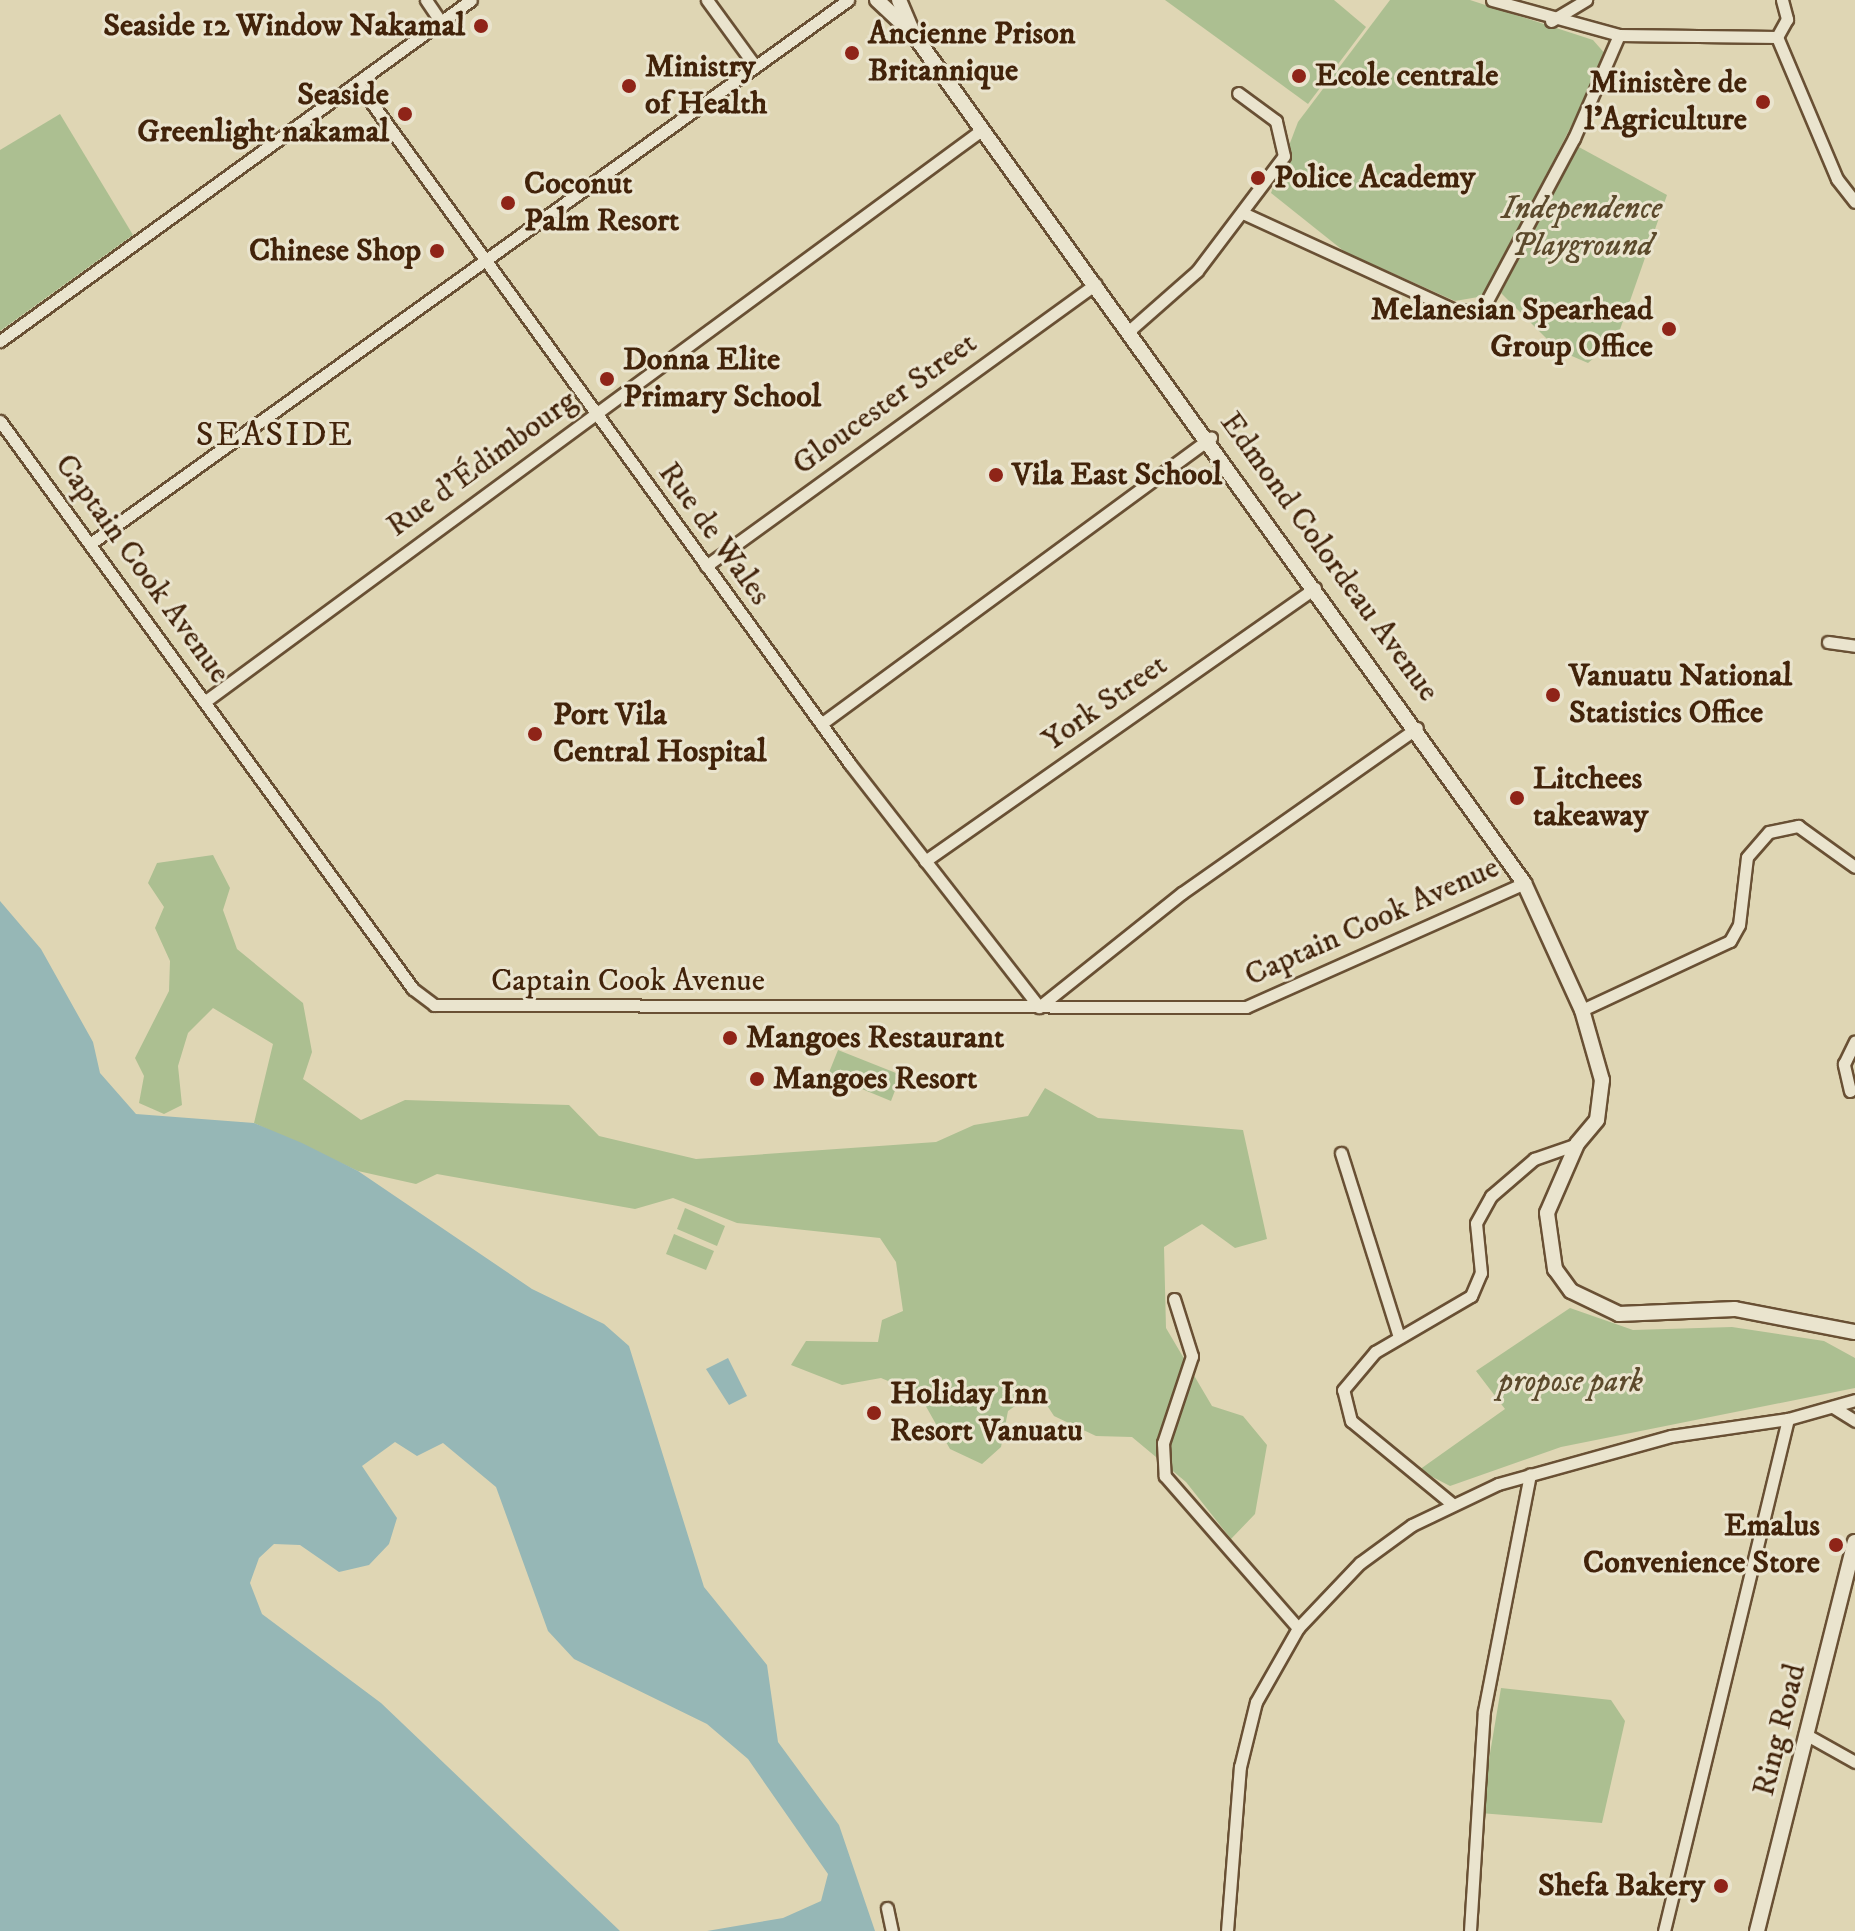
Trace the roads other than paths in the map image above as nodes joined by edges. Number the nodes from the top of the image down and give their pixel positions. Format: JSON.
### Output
{"nodes":[{"id":1,"x":426,"y":0,"type":"edge"},
{"id":2,"x":471,"y":0,"type":"edge"},
{"id":3,"x":707,"y":0,"type":"edge"},
{"id":4,"x":835,"y":0,"type":"edge"},
{"id":5,"x":848,"y":0,"type":"edge"},
{"id":6,"x":877,"y":0,"type":"edge"},
{"id":7,"x":899,"y":0,"type":"edge"},
{"id":8,"x":1492,"y":0,"type":"edge"},
{"id":9,"x":1586,"y":0,"type":"edge"},
{"id":10,"x":1782,"y":0,"type":"edge"},
{"id":11,"x":822,"y":14,"type":"junction"},
{"id":12,"x":1551,"y":21,"type":"junction"},
{"id":13,"x":441,"y":22,"type":"junction"},
{"id":14,"x":914,"y":35,"type":"junction"},
{"id":15,"x":1619,"y":35,"type":"junction"},
{"id":16,"x":1777,"y":37,"type":"junction"},
{"id":17,"x":753,"y":63,"type":"junction"},
{"id":18,"x":358,"y":84,"type":"junction"},
{"id":19,"x":1238,"y":93,"type":"dead end"},
{"id":20,"x":983,"y":129,"type":"junction"},
{"id":21,"x":1855,"y":202,"type":"edge"},
{"id":22,"x":1245,"y":214,"type":"junction"},
{"id":23,"x":484,"y":256,"type":"junction"},
{"id":24,"x":1096,"y":284,"type":"junction"},
{"id":25,"x":1130,"y":330,"type":"junction"},
{"id":26,"x":0,"y":341,"type":"edge"},
{"id":27,"x":595,"y":414,"type":"junction"},
{"id":28,"x":0,"y":421,"type":"edge"},
{"id":29,"x":1211,"y":438,"type":"junction"},
{"id":30,"x":94,"y":541,"type":"junction"},
{"id":31,"x":706,"y":566,"type":"junction"},
{"id":32,"x":1315,"y":588,"type":"junction"},
{"id":33,"x":1828,"y":642,"type":"dead end"},
{"id":34,"x":1855,"y":646,"type":"edge"},
{"id":35,"x":207,"y":700,"type":"junction"},
{"id":36,"x":821,"y":724,"type":"junction"},
{"id":37,"x":1417,"y":728,"type":"junction"},
{"id":38,"x":925,"y":861,"type":"junction"},
{"id":39,"x":1855,"y":867,"type":"edge"},
{"id":40,"x":1524,"y":883,"type":"junction"},
{"id":41,"x":1039,"y":1007,"type":"junction"},
{"id":42,"x":1582,"y":1010,"type":"junction"},
{"id":43,"x":1855,"y":1041,"type":"edge"},
{"id":44,"x":1850,"y":1091,"type":"dead end"},
{"id":45,"x":1577,"y":1144,"type":"junction"},
{"id":46,"x":1341,"y":1153,"type":"dead end"},
{"id":47,"x":1174,"y":1299,"type":"dead end"},
{"id":48,"x":1834,"y":1324,"type":"junction"},
{"id":49,"x":1855,"y":1332,"type":"edge"},
{"id":50,"x":1399,"y":1337,"type":"junction"},
{"id":51,"x":1855,"y":1341,"type":"edge"},
{"id":52,"x":1855,"y":1400,"type":"edge"},
{"id":53,"x":1833,"y":1407,"type":"junction"},
{"id":54,"x":1788,"y":1419,"type":"junction"},
{"id":55,"x":1855,"y":1421,"type":"edge"},
{"id":56,"x":1530,"y":1474,"type":"junction"},
{"id":57,"x":1451,"y":1503,"type":"junction"},
{"id":58,"x":1855,"y":1542,"type":"edge"},
{"id":59,"x":1298,"y":1628,"type":"junction"},
{"id":60,"x":1805,"y":1734,"type":"junction"},
{"id":61,"x":1855,"y":1762,"type":"edge"},
{"id":62,"x":887,"y":1908,"type":"dead end"},
{"id":63,"x":892,"y":1931,"type":"edge"},
{"id":64,"x":1227,"y":1931,"type":"edge"},
{"id":65,"x":1470,"y":1931,"type":"edge"},
{"id":66,"x":1664,"y":1931,"type":"edge"},
{"id":67,"x":1757,"y":1931,"type":"edge"}],
"edges":[{"from":1,"to":13,"type":"street"},
{"from":2,"to":13,"type":"street"},
{"from":3,"to":17,"type":"street"},
{"from":4,"to":11,"type":"street"},
{"from":5,"to":11,"type":"street"},
{"from":6,"to":14,"type":"street"},
{"from":7,"to":14,"type":"street"},
{"from":8,"to":12,"type":"street"},
{"from":9,"to":12,"type":"street"},
{"from":10,"to":16,"type":"street"},
{"from":11,"to":17,"type":"street"},
{"from":12,"to":15,"type":"street"},
{"from":13,"to":18,"type":"street"},
{"from":14,"to":20,"type":"street","name":"Edmond Colordeau Avenue"},
{"from":15,"to":16,"type":"street"},
{"from":15,"to":22,"type":"street"},
{"from":16,"to":21,"type":"street"},
{"from":17,"to":23,"type":"street"},
{"from":18,"to":23,"type":"street","name":"Rue de Wales"},
{"from":18,"to":26,"type":"street"},
{"from":19,"to":22,"type":"street"},
{"from":20,"to":24,"type":"street","name":"Edmond Colordeau Avenue"},
{"from":20,"to":27,"type":"street","name":"Rue d'Édimbourg"},
{"from":22,"to":25,"type":"street"},
{"from":23,"to":27,"type":"street","name":"Rue de Wales"},
{"from":23,"to":30,"type":"street"},
{"from":24,"to":25,"type":"street","name":"Edmond Colordeau Avenue"},
{"from":24,"to":31,"type":"street","name":"Gloucester Street"},
{"from":25,"to":29,"type":"street","name":"Edmond Colordeau Avenue"},
{"from":27,"to":31,"type":"street","name":"Rue de Wales"},
{"from":27,"to":35,"type":"street","name":"Rue d'Édimbourg"},
{"from":28,"to":30,"type":"street","name":"Captain Cook Avenue"},
{"from":29,"to":32,"type":"street","name":"Edmond Colordeau Avenue"},
{"from":29,"to":36,"type":"street"},
{"from":30,"to":35,"type":"street","name":"Captain Cook Avenue"},
{"from":31,"to":36,"type":"street","name":"Rue de Wales"},
{"from":32,"to":37,"type":"street","name":"Edmond Colordeau Avenue"},
{"from":32,"to":38,"type":"street","name":"York Street"},
{"from":33,"to":34,"type":"street"},
{"from":35,"to":41,"type":"street","name":"Captain Cook Avenue"},
{"from":36,"to":38,"type":"street","name":"Rue de Wales"},
{"from":37,"to":40,"type":"street","name":"Edmond Colordeau Avenue"},
{"from":37,"to":41,"type":"street"},
{"from":38,"to":41,"type":"street","name":"Rue de Wales"},
{"from":39,"to":42,"type":"street"},
{"from":40,"to":41,"type":"street","name":"Captain Cook Avenue"},
{"from":40,"to":42,"type":"street","name":"Edmond Colordeau Avenue"},
{"from":42,"to":45,"type":"street","name":"Edmond Colordeau Avenue"},
{"from":43,"to":44,"type":"street"},
{"from":45,"to":48,"type":"street","name":"Edmond Colordeau Avenue"},
{"from":45,"to":50,"type":"street"},
{"from":46,"to":50,"type":"street"},
{"from":47,"to":59,"type":"street"},
{"from":48,"to":49,"type":"street","name":"Edmond Colordeau Avenue"},
{"from":48,"to":51,"type":"street"},
{"from":50,"to":57,"type":"street"},
{"from":52,"to":53,"type":"street"},
{"from":53,"to":54,"type":"street"},
{"from":53,"to":55,"type":"street"},
{"from":54,"to":56,"type":"street"},
{"from":54,"to":66,"type":"street"},
{"from":56,"to":57,"type":"street"},
{"from":56,"to":65,"type":"street"},
{"from":57,"to":59,"type":"street"},
{"from":58,"to":60,"type":"street","name":"Ring Road"},
{"from":59,"to":64,"type":"street"},
{"from":60,"to":61,"type":"street"},
{"from":60,"to":67,"type":"street","name":"Ring Road"},
{"from":62,"to":63,"type":"street"}]}
